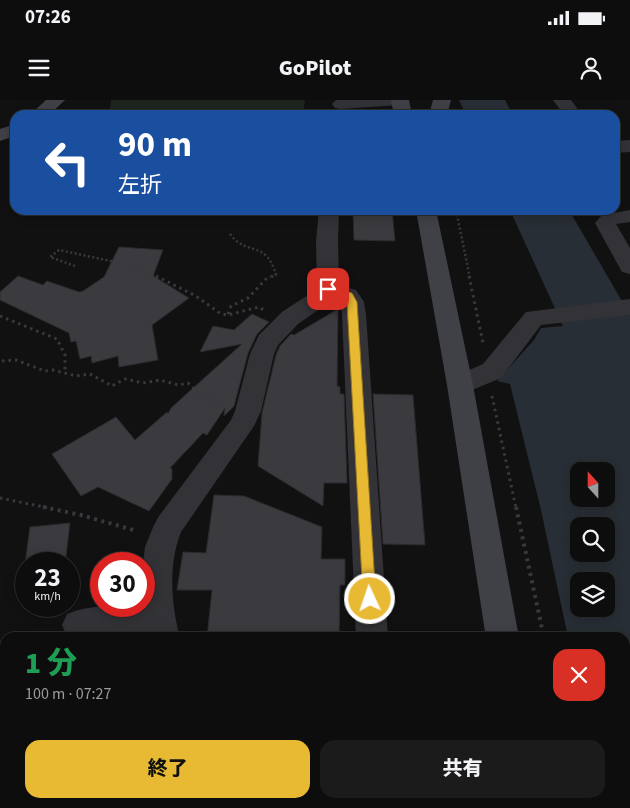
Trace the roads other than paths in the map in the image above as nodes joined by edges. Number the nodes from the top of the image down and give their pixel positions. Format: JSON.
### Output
{"nodes":[{"id":1,"x":56,"y":100,"type":"edge"},
{"id":2,"x":400,"y":100,"type":"edge"},
{"id":3,"x":340,"y":106,"type":"edge"},
{"id":4,"x":45,"y":110,"type":"edge"},
{"id":5,"x":329,"y":215,"type":"edge"},
{"id":6,"x":427,"y":215,"type":"edge"},
{"id":7,"x":630,"y":216,"type":"edge"},
{"id":8,"x":630,"y":268,"type":"edge"},
{"id":9,"x":328,"y":289,"type":"junction"},
{"id":10,"x":630,"y":307,"type":"edge"},
{"id":11,"x":460,"y":385,"type":"junction"},
{"id":12,"x":78,"y":625,"type":"dead end"},
{"id":13,"x":161,"y":626,"type":"edge"},
{"id":14,"x":372,"y":632,"type":"edge"},
{"id":15,"x":503,"y":632,"type":"edge"}],
"edges":[{"from":1,"to":4,"type":"street"},
{"from":2,"to":3,"type":"street"},
{"from":5,"to":9,"type":"street"},
{"from":6,"to":11,"type":"street"},
{"from":7,"to":8,"type":"street"},
{"from":9,"to":13,"type":"street"},
{"from":9,"to":14,"type":"street"},
{"from":10,"to":11,"type":"street"},
{"from":11,"to":15,"type":"street"},
{"from":12,"to":13,"type":"street"}]}
